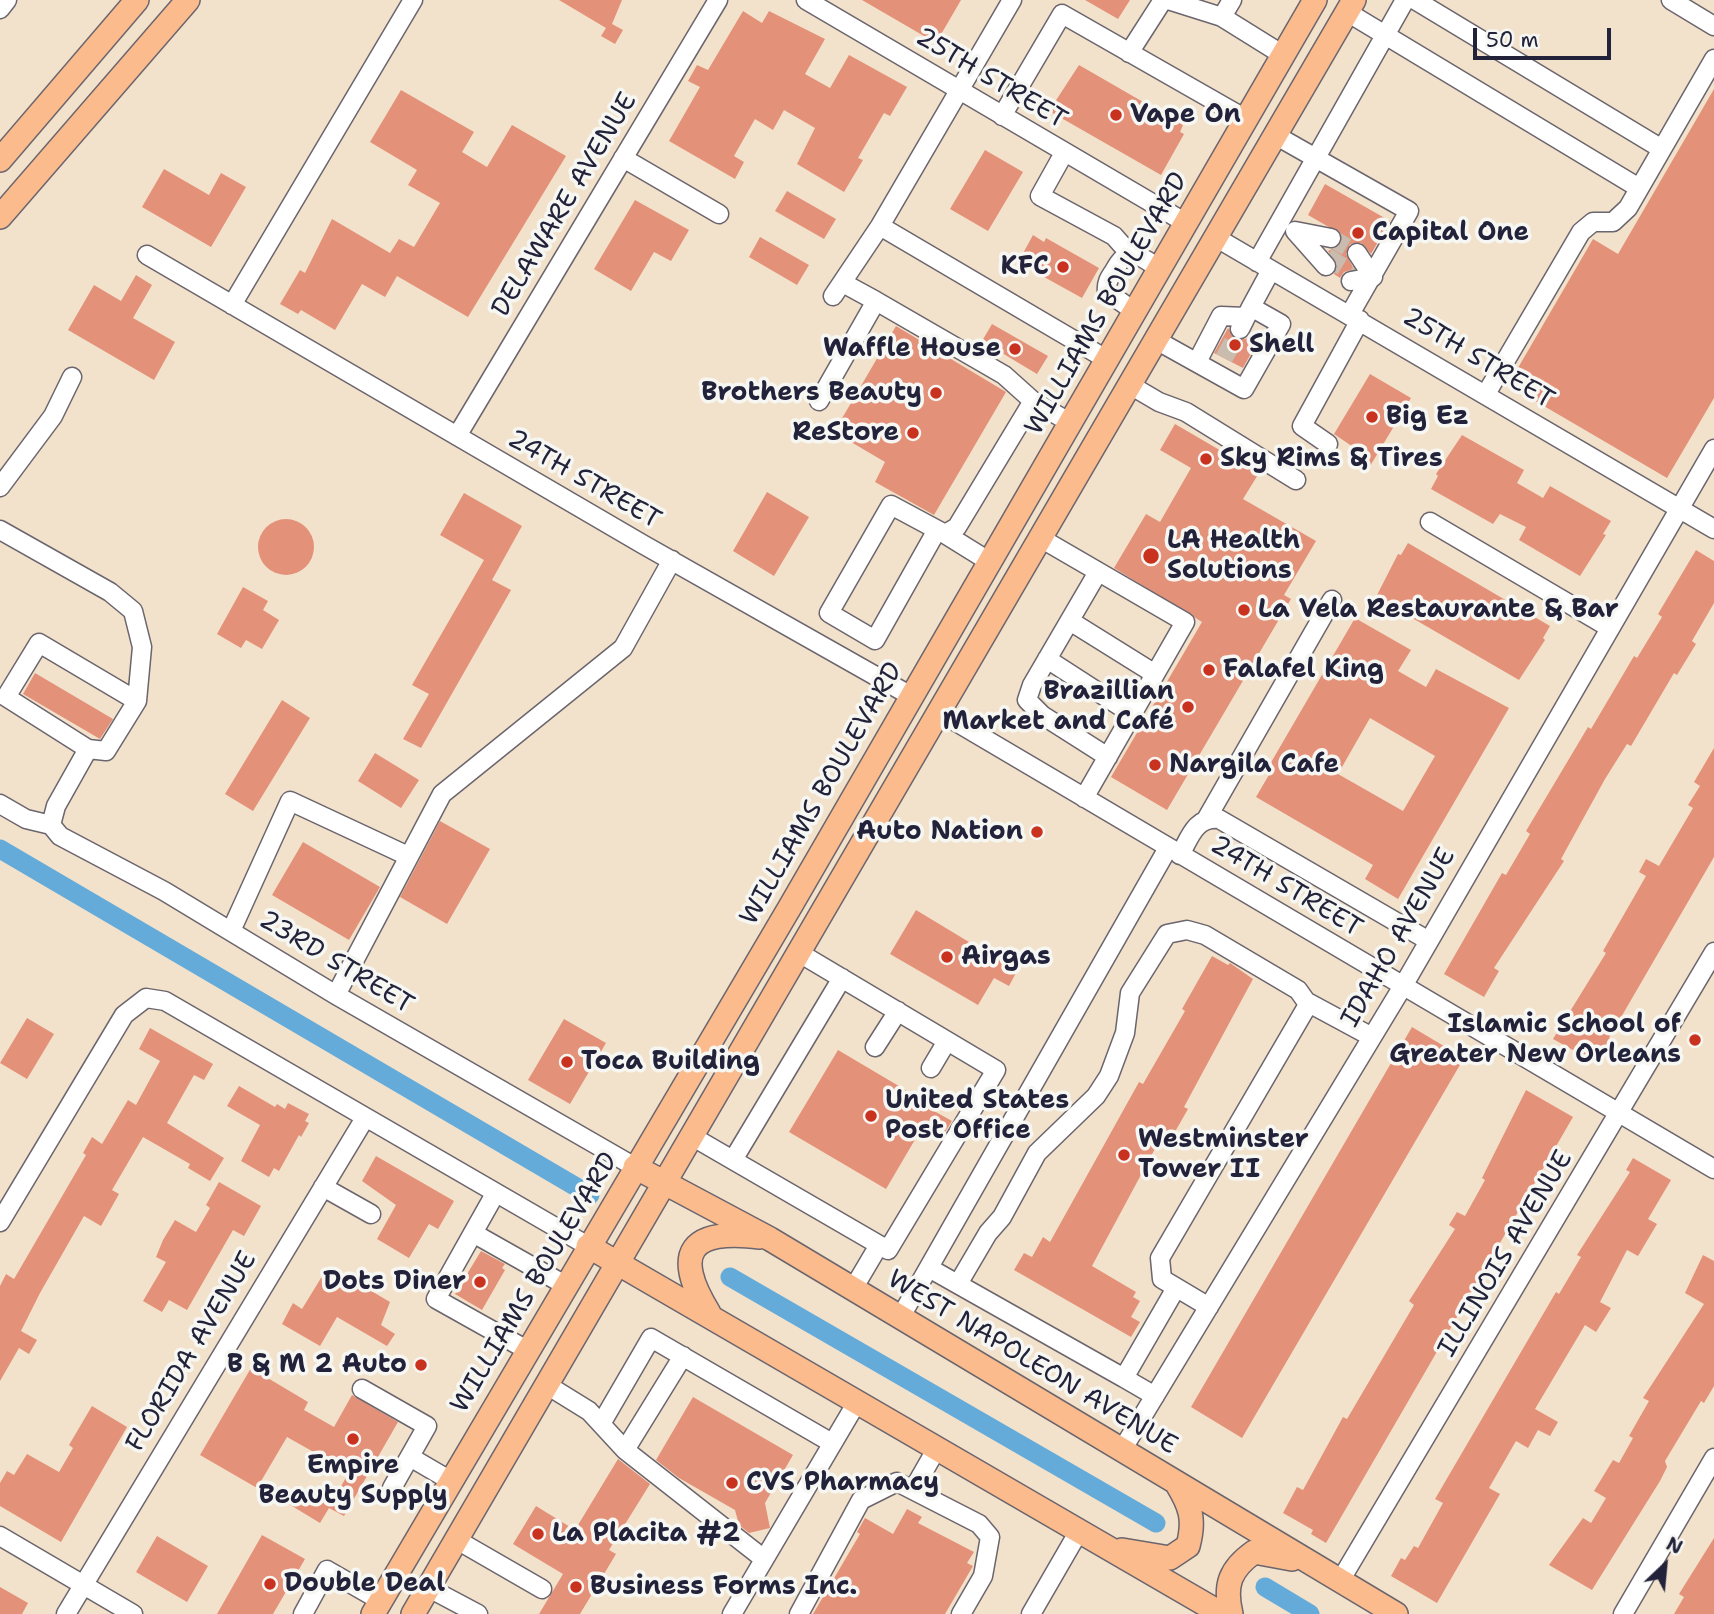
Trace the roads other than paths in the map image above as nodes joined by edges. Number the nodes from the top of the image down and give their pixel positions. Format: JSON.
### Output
{"nodes":[{"id":1,"x":7,"y":0,"type":"edge"},
{"id":2,"x":137,"y":0,"type":"edge"},
{"id":3,"x":188,"y":0,"type":"edge"},
{"id":4,"x":413,"y":0,"type":"edge"},
{"id":5,"x":718,"y":0,"type":"edge"},
{"id":6,"x":806,"y":0,"type":"edge"},
{"id":7,"x":1012,"y":0,"type":"edge"},
{"id":8,"x":1165,"y":0,"type":"edge"},
{"id":9,"x":1232,"y":0,"type":"edge"},
{"id":10,"x":1315,"y":0,"type":"edge"},
{"id":11,"x":1405,"y":0,"type":"edge"},
{"id":12,"x":1415,"y":0,"type":"edge"},
{"id":13,"x":1671,"y":0,"type":"edge"},
{"id":14,"x":1351,"y":6,"type":"edge"},
{"id":15,"x":0,"y":9,"type":"edge"},
{"id":16,"x":1222,"y":17,"type":"junction"},
{"id":17,"x":1714,"y":26,"type":"edge"},
{"id":18,"x":1387,"y":37,"type":"junction"},
{"id":19,"x":1129,"y":53,"type":"junction"},
{"id":20,"x":1283,"y":55,"type":"junction"},
{"id":21,"x":1714,"y":59,"type":"edge"},
{"id":22,"x":959,"y":91,"type":"junction"},
{"id":23,"x":1002,"y":116,"type":"junction"},
{"id":24,"x":1246,"y":119,"type":"junction"},
{"id":25,"x":1275,"y":135,"type":"junction"},
{"id":26,"x":1662,"y":149,"type":"junction"},
{"id":27,"x":1064,"y":153,"type":"junction"},
{"id":28,"x":623,"y":158,"type":"junction"},
{"id":29,"x":1318,"y":159,"type":"junction"},
{"id":30,"x":0,"y":160,"type":"edge"},
{"id":31,"x":1639,"y":188,"type":"junction"},
{"id":32,"x":719,"y":214,"type":"dead end"},
{"id":33,"x":0,"y":217,"type":"edge"},
{"id":34,"x":1186,"y":223,"type":"junction"},
{"id":35,"x":880,"y":226,"type":"junction"},
{"id":36,"x":1287,"y":227,"type":"junction"},
{"id":37,"x":1215,"y":237,"type":"junction"},
{"id":38,"x":1129,"y":253,"type":"junction"},
{"id":39,"x":148,"y":255,"type":"dead end"},
{"id":40,"x":1264,"y":266,"type":"junction"},
{"id":41,"x":1159,"y":268,"type":"junction"},
{"id":42,"x":1373,"y":277,"type":"junction"},
{"id":43,"x":876,"y":302,"type":"junction"},
{"id":44,"x":232,"y":305,"type":"junction"},
{"id":45,"x":1134,"y":311,"type":"junction"},
{"id":46,"x":1355,"y":317,"type":"junction"},
{"id":47,"x":1246,"y":318,"type":"junction"},
{"id":48,"x":1156,"y":340,"type":"junction"},
{"id":49,"x":1106,"y":359,"type":"junction"},
{"id":50,"x":1196,"y":362,"type":"junction"},
{"id":51,"x":72,"y":377,"type":"dead end"},
{"id":52,"x":1130,"y":385,"type":"junction"},
{"id":53,"x":1486,"y":394,"type":"junction"},
{"id":54,"x":819,"y":401,"type":"dead end"},
{"id":55,"x":1033,"y":401,"type":"junction"},
{"id":56,"x":1069,"y":422,"type":"junction"},
{"id":57,"x":457,"y":436,"type":"junction"},
{"id":58,"x":1328,"y":444,"type":"dead end"},
{"id":59,"x":1714,"y":449,"type":"edge"},
{"id":60,"x":1296,"y":480,"type":"dead end"},
{"id":61,"x":0,"y":487,"type":"edge"},
{"id":62,"x":1679,"y":508,"type":"junction"},
{"id":63,"x":1430,"y":522,"type":"dead end"},
{"id":64,"x":1714,"y":529,"type":"edge"},
{"id":65,"x":0,"y":530,"type":"edge"},
{"id":66,"x":941,"y":532,"type":"junction"},
{"id":67,"x":1042,"y":539,"type":"junction"},
{"id":68,"x":672,"y":560,"type":"junction"},
{"id":69,"x":990,"y":562,"type":"junction"},
{"id":70,"x":1098,"y":572,"type":"junction"},
{"id":71,"x":1332,"y":600,"type":"dead end"},
{"id":72,"x":962,"y":611,"type":"junction"},
{"id":73,"x":833,"y":616,"type":"junction"},
{"id":74,"x":1070,"y":621,"type":"junction"},
{"id":75,"x":1610,"y":628,"type":"junction"},
{"id":76,"x":817,"y":642,"type":"junction"},
{"id":77,"x":1047,"y":659,"type":"junction"},
{"id":78,"x":1155,"y":674,"type":"junction"},
{"id":79,"x":911,"y":696,"type":"junction"},
{"id":80,"x":138,"y":701,"type":"junction"},
{"id":81,"x":941,"y":713,"type":"junction"},
{"id":82,"x":1132,"y":714,"type":"junction"},
{"id":83,"x":88,"y":749,"type":"junction"},
{"id":84,"x":1108,"y":757,"type":"junction"},
{"id":85,"x":900,"y":784,"type":"junction"},
{"id":86,"x":1084,"y":798,"type":"junction"},
{"id":87,"x":0,"y":804,"type":"edge"},
{"id":88,"x":1207,"y":818,"type":"junction"},
{"id":89,"x":51,"y":825,"type":"junction"},
{"id":90,"x":1174,"y":851,"type":"junction"},
{"id":91,"x":408,"y":856,"type":"junction"},
{"id":92,"x":231,"y":931,"type":"junction"},
{"id":93,"x":1429,"y":942,"type":"junction"},
{"id":94,"x":1714,"y":952,"type":"edge"},
{"id":95,"x":801,"y":954,"type":"junction"},
{"id":96,"x":842,"y":978,"type":"junction"},
{"id":97,"x":1403,"y":986,"type":"junction"},
{"id":98,"x":336,"y":995,"type":"junction"},
{"id":99,"x":1308,"y":1004,"type":"junction"},
{"id":100,"x":898,"y":1012,"type":"junction"},
{"id":101,"x":1372,"y":1037,"type":"junction"},
{"id":102,"x":947,"y":1041,"type":"junction"},
{"id":103,"x":875,"y":1047,"type":"dead end"},
{"id":104,"x":931,"y":1068,"type":"dead end"},
{"id":105,"x":1620,"y":1114,"type":"junction"},
{"id":106,"x":365,"y":1118,"type":"junction"},
{"id":107,"x":694,"y":1137,"type":"junction"},
{"id":108,"x":733,"y":1160,"type":"junction"},
{"id":109,"x":635,"y":1167,"type":"junction"},
{"id":110,"x":1714,"y":1169,"type":"edge"},
{"id":111,"x":666,"y":1182,"type":"junction"},
{"id":112,"x":323,"y":1187,"type":"junction"},
{"id":113,"x":495,"y":1194,"type":"junction"},
{"id":114,"x":371,"y":1214,"type":"dead end"},
{"id":115,"x":0,"y":1222,"type":"edge"},
{"id":116,"x":473,"y":1233,"type":"junction"},
{"id":117,"x":770,"y":1239,"type":"junction"},
{"id":118,"x":879,"y":1245,"type":"junction"},
{"id":119,"x":588,"y":1246,"type":"junction"},
{"id":120,"x":618,"y":1263,"type":"junction"},
{"id":121,"x":929,"y":1268,"type":"junction"},
{"id":122,"x":958,"y":1284,"type":"junction"},
{"id":123,"x":565,"y":1285,"type":"junction"},
{"id":124,"x":1176,"y":1288,"type":"junction"},
{"id":125,"x":853,"y":1289,"type":"junction"},
{"id":126,"x":1209,"y":1307,"type":"junction"},
{"id":127,"x":712,"y":1317,"type":"junction"},
{"id":128,"x":900,"y":1318,"type":"junction"},
{"id":129,"x":527,"y":1350,"type":"junction"},
{"id":130,"x":683,"y":1356,"type":"junction"},
{"id":131,"x":1124,"y":1378,"type":"junction"},
{"id":132,"x":547,"y":1385,"type":"junction"},
{"id":133,"x":362,"y":1389,"type":"dead end"},
{"id":134,"x":1155,"y":1396,"type":"junction"},
{"id":135,"x":858,"y":1402,"type":"junction"},
{"id":136,"x":601,"y":1424,"type":"junction"},
{"id":137,"x":832,"y":1443,"type":"junction"},
{"id":138,"x":937,"y":1448,"type":"junction"},
{"id":139,"x":625,"y":1450,"type":"junction"},
{"id":140,"x":1122,"y":1450,"type":"junction"},
{"id":141,"x":410,"y":1457,"type":"junction"},
{"id":142,"x":1714,"y":1458,"type":"edge"},
{"id":143,"x":451,"y":1481,"type":"junction"},
{"id":144,"x":1175,"y":1482,"type":"junction"},
{"id":145,"x":392,"y":1488,"type":"dead end"},
{"id":146,"x":913,"y":1490,"type":"junction"},
{"id":147,"x":1079,"y":1531,"type":"junction"},
{"id":148,"x":0,"y":1536,"type":"edge"},
{"id":149,"x":457,"y":1540,"type":"junction"},
{"id":150,"x":1109,"y":1548,"type":"junction"},
{"id":151,"x":764,"y":1559,"type":"junction"},
{"id":152,"x":1308,"y":1562,"type":"junction"},
{"id":153,"x":1340,"y":1581,"type":"junction"},
{"id":154,"x":83,"y":1584,"type":"junction"},
{"id":155,"x":429,"y":1588,"type":"junction"},
{"id":156,"x":542,"y":1589,"type":"dead end"},
{"id":157,"x":377,"y":1607,"type":"edge"},
{"id":158,"x":66,"y":1614,"type":"edge"},
{"id":159,"x":133,"y":1614,"type":"edge"},
{"id":160,"x":303,"y":1614,"type":"edge"},
{"id":161,"x":413,"y":1614,"type":"edge"},
{"id":162,"x":478,"y":1614,"type":"edge"},
{"id":163,"x":732,"y":1614,"type":"edge"},
{"id":164,"x":799,"y":1614,"type":"edge"},
{"id":165,"x":961,"y":1614,"type":"edge"},
{"id":166,"x":1031,"y":1614,"type":"edge"},
{"id":167,"x":1222,"y":1614,"type":"edge"},
{"id":168,"x":1231,"y":1614,"type":"edge"},
{"id":169,"x":1396,"y":1614,"type":"edge"},
{"id":170,"x":1623,"y":1614,"type":"edge"}],
"edges":[{"from":1,"to":15,"type":"street"},
{"from":2,"to":30,"type":"main road"},
{"from":3,"to":33,"type":"main road"},
{"from":4,"to":44,"type":"street"},
{"from":5,"to":28,"type":"street","name":"DELAWARE AVENUE"},
{"from":6,"to":22,"type":"street","name":"25TH STREET"},
{"from":7,"to":22,"type":"street"},
{"from":8,"to":16,"type":"street"},
{"from":8,"to":19,"type":"street"},
{"from":9,"to":16,"type":"street"},
{"from":10,"to":20,"type":"main road","name":"WILLIAMS BOULEVARD"},
{"from":11,"to":18,"type":"street"},
{"from":12,"to":26,"type":"street"},
{"from":13,"to":17,"type":"street"},
{"from":14,"to":18,"type":"street"},
{"from":14,"to":25,"type":"main road"},
{"from":16,"to":20,"type":"street"},
{"from":18,"to":29,"type":"street"},
{"from":18,"to":31,"type":"street"},
{"from":19,"to":23,"type":"street"},
{"from":19,"to":24,"type":"street"},
{"from":20,"to":24,"type":"main road","name":"WILLIAMS BOULEVARD"},
{"from":21,"to":26,"type":"street"},
{"from":22,"to":23,"type":"street","name":"25TH STREET"},
{"from":22,"to":35,"type":"street"},
{"from":23,"to":27,"type":"street","name":"25TH STREET"},
{"from":24,"to":34,"type":"main road","name":"WILLIAMS BOULEVARD"},
{"from":24,"to":37,"type":"main road"},
{"from":25,"to":29,"type":"street"},
{"from":25,"to":37,"type":"main road"},
{"from":26,"to":31,"type":"street"},
{"from":27,"to":34,"type":"street","name":"25TH STREET"},
{"from":27,"to":38,"type":"street"},
{"from":28,"to":32,"type":"street"},
{"from":28,"to":57,"type":"street","name":"DELAWARE AVENUE"},
{"from":29,"to":36,"type":"street"},
{"from":29,"to":42,"type":"street"},
{"from":31,"to":53,"type":"street"},
{"from":34,"to":41,"type":"main road","name":"WILLIAMS BOULEVARD"},
{"from":35,"to":43,"type":"street"},
{"from":35,"to":49,"type":"street"},
{"from":36,"to":36,"type":"street"},
{"from":36,"to":40,"type":"street"},
{"from":37,"to":40,"type":"street","name":"25TH STREET"},
{"from":37,"to":48,"type":"main road"},
{"from":38,"to":41,"type":"street"},
{"from":38,"to":45,"type":"street"},
{"from":39,"to":44,"type":"street","name":"24TH STREET"},
{"from":40,"to":46,"type":"street","name":"25TH STREET"},
{"from":40,"to":47,"type":"street"},
{"from":41,"to":45,"type":"main road","name":"WILLIAMS BOULEVARD"},
{"from":42,"to":42,"type":"street"},
{"from":42,"to":46,"type":"street"},
{"from":43,"to":54,"type":"street"},
{"from":43,"to":55,"type":"street"},
{"from":44,"to":57,"type":"street","name":"24TH STREET"},
{"from":45,"to":49,"type":"main road","name":"WILLIAMS BOULEVARD"},
{"from":46,"to":53,"type":"street","name":"25TH STREET"},
{"from":46,"to":58,"type":"street"},
{"from":47,"to":50,"type":"street"},
{"from":47,"to":50,"type":"street"},
{"from":48,"to":50,"type":"street"},
{"from":48,"to":52,"type":"main road"},
{"from":49,"to":56,"type":"main road","name":"WILLIAMS BOULEVARD"},
{"from":51,"to":61,"type":"street"},
{"from":52,"to":60,"type":"street"},
{"from":52,"to":67,"type":"main road"},
{"from":53,"to":62,"type":"street","name":"25TH STREET"},
{"from":55,"to":56,"type":"street"},
{"from":55,"to":66,"type":"street"},
{"from":56,"to":69,"type":"main road","name":"WILLIAMS BOULEVARD"},
{"from":57,"to":68,"type":"street","name":"24TH STREET"},
{"from":59,"to":62,"type":"street","name":"IDAHO AVENUE"},
{"from":62,"to":64,"type":"street","name":"25TH STREET"},
{"from":62,"to":75,"type":"street","name":"IDAHO AVENUE"},
{"from":63,"to":75,"type":"street"},
{"from":65,"to":80,"type":"street"},
{"from":66,"to":69,"type":"street"},
{"from":66,"to":73,"type":"street"},
{"from":66,"to":73,"type":"street"},
{"from":67,"to":70,"type":"street"},
{"from":67,"to":81,"type":"main road"},
{"from":68,"to":76,"type":"street","name":"24TH STREET"},
{"from":68,"to":91,"type":"street"},
{"from":69,"to":72,"type":"main road","name":"WILLIAMS BOULEVARD"},
{"from":70,"to":74,"type":"street"},
{"from":70,"to":78,"type":"street"},
{"from":71,"to":88,"type":"street"},
{"from":72,"to":79,"type":"main road","name":"WILLIAMS BOULEVARD"},
{"from":72,"to":81,"type":"main road"},
{"from":73,"to":76,"type":"street"},
{"from":74,"to":77,"type":"street"},
{"from":74,"to":78,"type":"street"},
{"from":75,"to":93,"type":"street","name":"IDAHO AVENUE"},
{"from":76,"to":79,"type":"street","name":"24TH STREET"},
{"from":77,"to":82,"type":"street"},
{"from":77,"to":84,"type":"street"},
{"from":78,"to":82,"type":"street"},
{"from":79,"to":85,"type":"main road"},
{"from":79,"to":109,"type":"main road","name":"WILLIAMS BOULEVARD"},
{"from":80,"to":83,"type":"street"},
{"from":80,"to":83,"type":"street"},
{"from":81,"to":85,"type":"main road"},
{"from":81,"to":86,"type":"street","name":"24TH STREET"},
{"from":82,"to":84,"type":"street"},
{"from":83,"to":89,"type":"street"},
{"from":84,"to":86,"type":"street"},
{"from":85,"to":95,"type":"main road"},
{"from":86,"to":90,"type":"street","name":"24TH STREET"},
{"from":87,"to":89,"type":"street","name":"23RD STREET"},
{"from":88,"to":90,"type":"street"},
{"from":88,"to":93,"type":"street"},
{"from":89,"to":92,"type":"street","name":"23RD STREET"},
{"from":90,"to":97,"type":"street","name":"24TH STREET"},
{"from":90,"to":121,"type":"street"},
{"from":91,"to":92,"type":"street"},
{"from":91,"to":98,"type":"street"},
{"from":92,"to":98,"type":"street","name":"23RD STREET"},
{"from":93,"to":97,"type":"street","name":"IDAHO AVENUE"},
{"from":94,"to":105,"type":"street","name":"ILLINOIS AVENUE"},
{"from":95,"to":96,"type":"street"},
{"from":95,"to":107,"type":"main road"},
{"from":96,"to":100,"type":"street"},
{"from":96,"to":108,"type":"street"},
{"from":97,"to":101,"type":"street","name":"IDAHO AVENUE"},
{"from":97,"to":105,"type":"street","name":"24TH STREET"},
{"from":98,"to":109,"type":"street","name":"23RD STREET"},
{"from":99,"to":101,"type":"street"},
{"from":99,"to":122,"type":"street"},
{"from":99,"to":124,"type":"street"},
{"from":100,"to":102,"type":"street"},
{"from":100,"to":103,"type":"street"},
{"from":101,"to":126,"type":"street","name":"IDAHO AVENUE"},
{"from":102,"to":104,"type":"street"},
{"from":102,"to":118,"type":"street"},
{"from":105,"to":110,"type":"street","name":"24TH STREET"},
{"from":105,"to":153,"type":"street","name":"ILLINOIS AVENUE"},
{"from":106,"to":112,"type":"street","name":"FLORIDA AVENUE"},
{"from":106,"to":113,"type":"street"},
{"from":106,"to":115,"type":"street"},
{"from":107,"to":108,"type":"street"},
{"from":107,"to":111,"type":"main road"},
{"from":108,"to":118,"type":"street"},
{"from":109,"to":111,"type":"main road","name":"WEST NAPOLEON AVENUE"},
{"from":109,"to":119,"type":"main road","name":"WILLIAMS BOULEVARD"},
{"from":111,"to":117,"type":"main road","name":"WEST NAPOLEON AVENUE"},
{"from":111,"to":120,"type":"main road"},
{"from":112,"to":114,"type":"street"},
{"from":112,"to":154,"type":"street","name":"FLORIDA AVENUE"},
{"from":113,"to":116,"type":"street"},
{"from":113,"to":119,"type":"street"},
{"from":116,"to":123,"type":"street"},
{"from":116,"to":129,"type":"street"},
{"from":117,"to":125,"type":"main road","name":"WEST NAPOLEON AVENUE"},
{"from":117,"to":127,"type":"main road"},
{"from":118,"to":125,"type":"street"},
{"from":119,"to":120,"type":"main road"},
{"from":119,"to":123,"type":"main road","name":"WILLIAMS BOULEVARD"},
{"from":120,"to":127,"type":"main road"},
{"from":120,"to":132,"type":"main road"},
{"from":121,"to":122,"type":"street"},
{"from":121,"to":128,"type":"street"},
{"from":122,"to":131,"type":"street"},
{"from":123,"to":129,"type":"main road","name":"WILLIAMS BOULEVARD"},
{"from":124,"to":126,"type":"street"},
{"from":124,"to":131,"type":"street"},
{"from":125,"to":128,"type":"main road","name":"WEST NAPOLEON AVENUE"},
{"from":126,"to":134,"type":"street","name":"IDAHO AVENUE"},
{"from":127,"to":135,"type":"main road"},
{"from":128,"to":140,"type":"main road","name":"WEST NAPOLEON AVENUE"},
{"from":129,"to":143,"type":"main road","name":"WILLIAMS BOULEVARD"},
{"from":130,"to":136,"type":"street"},
{"from":130,"to":137,"type":"street"},
{"from":130,"to":139,"type":"street"},
{"from":131,"to":134,"type":"street"},
{"from":132,"to":136,"type":"street"},
{"from":132,"to":149,"type":"main road"},
{"from":133,"to":141,"type":"street"},
{"from":134,"to":140,"type":"street","name":"IDAHO AVENUE"},
{"from":135,"to":137,"type":"street"},
{"from":135,"to":138,"type":"main road"},
{"from":136,"to":139,"type":"street"},
{"from":137,"to":151,"type":"street"},
{"from":138,"to":146,"type":"street"},
{"from":138,"to":147,"type":"main road"},
{"from":139,"to":151,"type":"street"},
{"from":140,"to":144,"type":"main road","name":"WEST NAPOLEON AVENUE"},
{"from":141,"to":143,"type":"street"},
{"from":141,"to":145,"type":"street"},
{"from":142,"to":170,"type":"street"},
{"from":143,"to":157,"type":"main road","name":"WILLIAMS BOULEVARD"},
{"from":144,"to":150,"type":"main road"},
{"from":144,"to":152,"type":"main road","name":"WEST NAPOLEON AVENUE"},
{"from":146,"to":164,"type":"street"},
{"from":146,"to":165,"type":"street"},
{"from":147,"to":150,"type":"main road"},
{"from":147,"to":166,"type":"street"},
{"from":148,"to":154,"type":"street"},
{"from":149,"to":155,"type":"main road"},
{"from":149,"to":156,"type":"street"},
{"from":150,"to":167,"type":"main road"},
{"from":151,"to":163,"type":"street"},
{"from":152,"to":153,"type":"main road","name":"WEST NAPOLEON AVENUE"},
{"from":152,"to":168,"type":"main road"},
{"from":153,"to":169,"type":"main road","name":"WEST NAPOLEON AVENUE"},
{"from":154,"to":158,"type":"street","name":"FLORIDA AVENUE"},
{"from":154,"to":159,"type":"street"},
{"from":155,"to":161,"type":"main road"},
{"from":155,"to":162,"type":"street"},
{"from":157,"to":160,"type":"street"}]}
